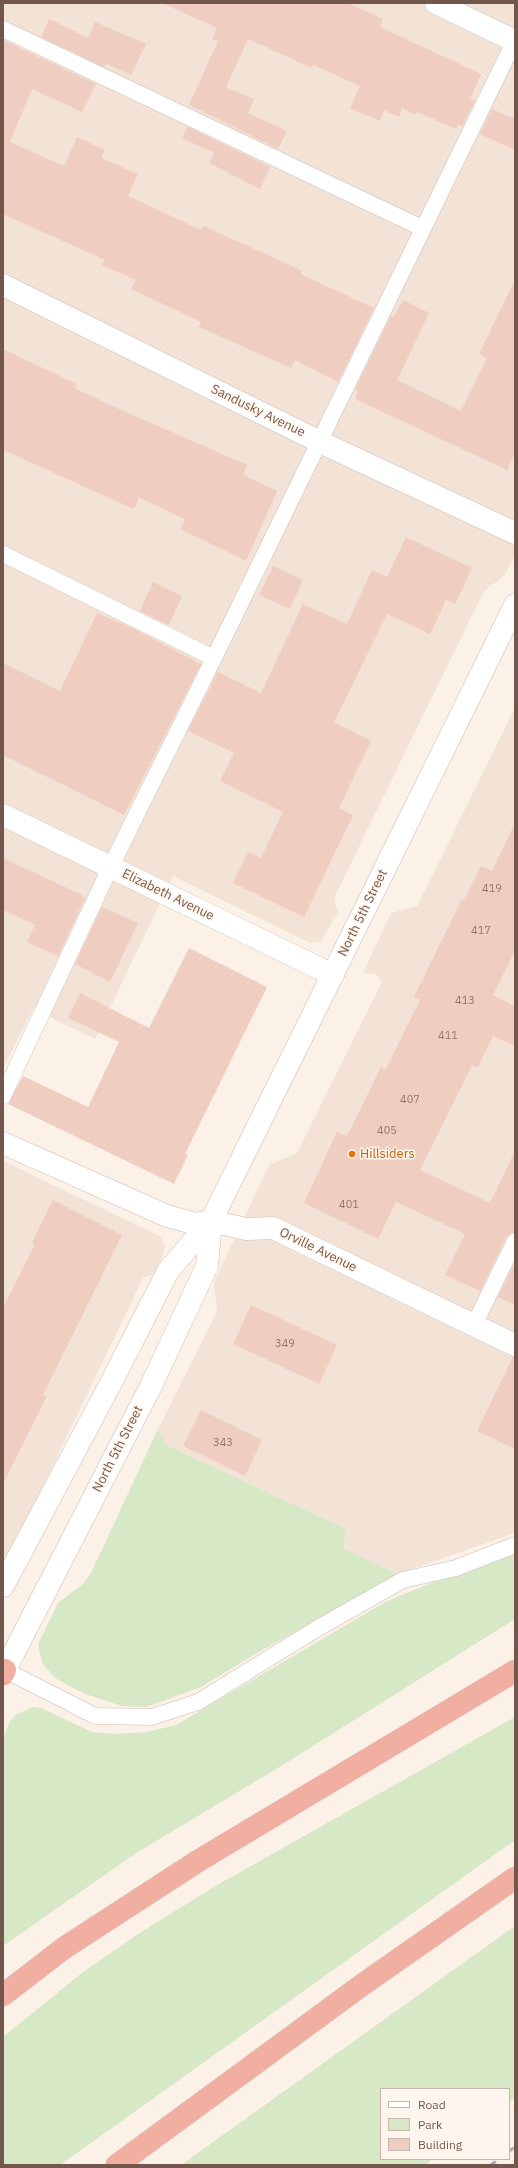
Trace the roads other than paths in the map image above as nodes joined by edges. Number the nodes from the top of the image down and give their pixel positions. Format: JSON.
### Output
{"nodes":[{"id":1,"x":436,"y":3,"type":"edge"},
{"id":2,"x":3,"y":28,"type":"edge"},
{"id":3,"x":515,"y":41,"type":"edge"},
{"id":4,"x":422,"y":228,"type":"junction"},
{"id":5,"x":3,"y":285,"type":"edge"},
{"id":6,"x":320,"y":442,"type":"junction"},
{"id":7,"x":515,"y":533,"type":"edge"},
{"id":8,"x":3,"y":554,"type":"edge"},
{"id":9,"x":515,"y":605,"type":"edge"},
{"id":10,"x":214,"y":658,"type":"junction"},
{"id":11,"x":3,"y":815,"type":"edge"},
{"id":12,"x":110,"y":868,"type":"junction"},
{"id":13,"x":333,"y":974,"type":"junction"},
{"id":14,"x":3,"y":1096,"type":"edge"},
{"id":15,"x":3,"y":1143,"type":"edge"},
{"id":16,"x":211,"y":1221,"type":"junction"},
{"id":17,"x":515,"y":1241,"type":"edge"},
{"id":18,"x":474,"y":1326,"type":"junction"},
{"id":19,"x":515,"y":1345,"type":"edge"},
{"id":20,"x":515,"y":1545,"type":"edge"},
{"id":21,"x":3,"y":1586,"type":"edge"},
{"id":22,"x":515,"y":1671,"type":"edge"},
{"id":23,"x":4,"y":1672,"type":"edge"},
{"id":24,"x":515,"y":1878,"type":"edge"},
{"id":25,"x":3,"y":1995,"type":"edge"},
{"id":26,"x":117,"y":2165,"type":"edge"}],
"edges":[{"from":1,"to":3,"type":"main road"},
{"from":2,"to":4,"type":"lane"},
{"from":3,"to":4,"type":"lane"},
{"from":4,"to":6,"type":"lane"},
{"from":5,"to":6,"type":"main road","name":"Sandusky Avenue"},
{"from":6,"to":7,"type":"main road","name":"Sandusky Avenue"},
{"from":6,"to":10,"type":"lane"},
{"from":8,"to":10,"type":"lane"},
{"from":9,"to":13,"type":"main road","name":"North 5th Street"},
{"from":10,"to":12,"type":"lane"},
{"from":11,"to":12,"type":"main road","name":"Elizabeth Avenue"},
{"from":12,"to":13,"type":"main road","name":"Elizabeth Avenue"},
{"from":12,"to":14,"type":"lane"},
{"from":13,"to":16,"type":"main road","name":"North 5th Street"},
{"from":15,"to":16,"type":"main road","name":"Orville Avenue"},
{"from":16,"to":18,"type":"main road","name":"Orville Avenue"},
{"from":16,"to":21,"type":"main road","name":"North 5th Street"},
{"from":16,"to":23,"type":"main road","name":"North 5th Street"},
{"from":17,"to":18,"type":"lane"},
{"from":18,"to":19,"type":"main road","name":"Orville Avenue"},
{"from":20,"to":23,"type":"lane"},
{"from":22,"to":25,"type":"highway"},
{"from":24,"to":26,"type":"highway"}]}
